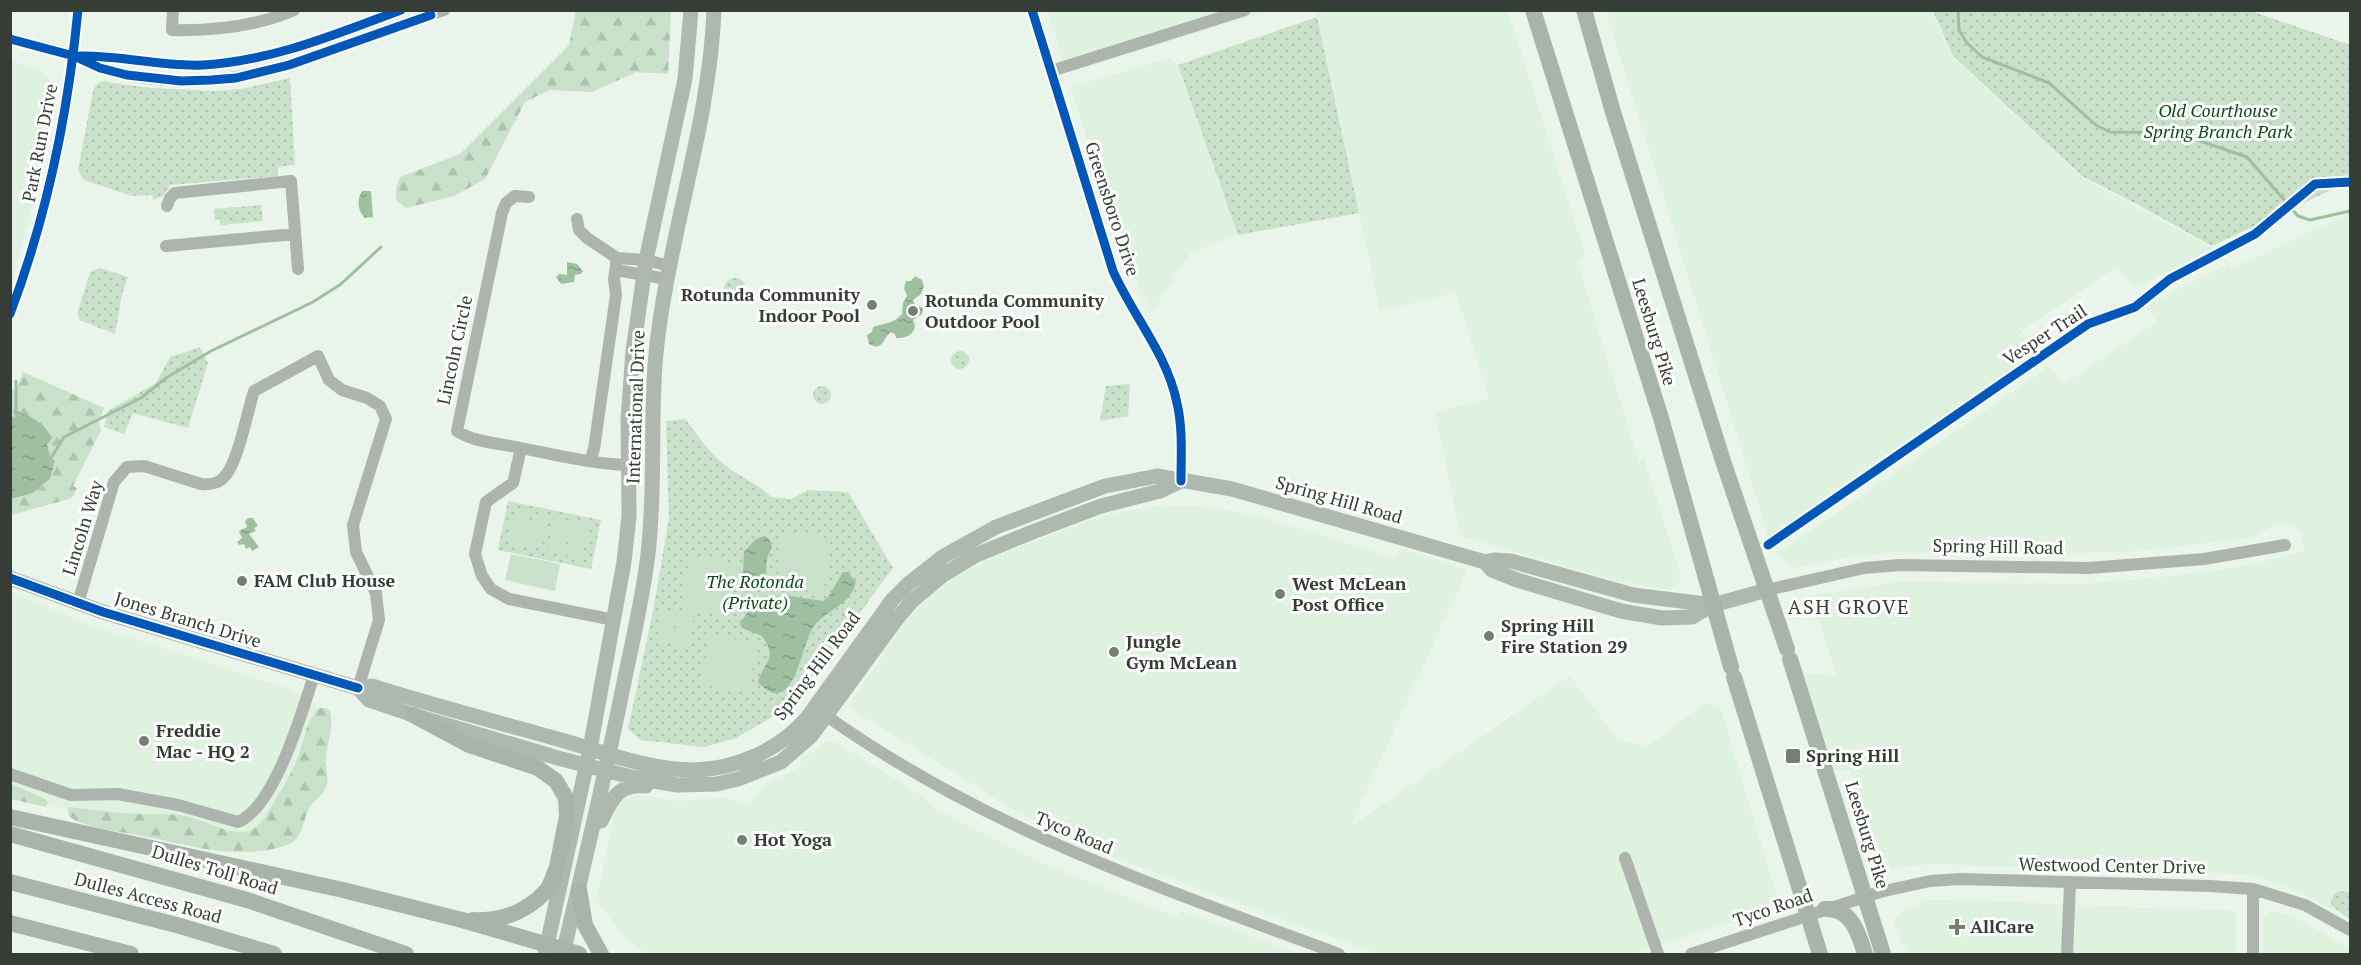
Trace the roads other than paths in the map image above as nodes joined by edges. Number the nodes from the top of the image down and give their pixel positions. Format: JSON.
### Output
{"nodes":[{"id":1,"x":78,"y":10,"type":"edge"},
{"id":2,"x":173,"y":10,"type":"edge"},
{"id":3,"x":401,"y":10,"type":"edge"},
{"id":4,"x":444,"y":10,"type":"edge"},
{"id":5,"x":691,"y":10,"type":"edge"},
{"id":6,"x":714,"y":10,"type":"edge"},
{"id":7,"x":1032,"y":10,"type":"edge"},
{"id":8,"x":1245,"y":10,"type":"edge"},
{"id":9,"x":1533,"y":10,"type":"edge"},
{"id":10,"x":1584,"y":10,"type":"edge"},
{"id":11,"x":293,"y":11,"type":"edge"},
{"id":12,"x":430,"y":13,"type":"edge"},
{"id":13,"x":10,"y":39,"type":"edge"},
{"id":14,"x":74,"y":56,"type":"junction"},
{"id":15,"x":1051,"y":71,"type":"junction"},
{"id":16,"x":529,"y":197,"type":"dead end"},
{"id":17,"x":167,"y":206,"type":"dead end"},
{"id":18,"x":577,"y":219,"type":"dead end"},
{"id":19,"x":295,"y":234,"type":"junction"},
{"id":20,"x":166,"y":246,"type":"dead end"},
{"id":21,"x":646,"y":260,"type":"junction"},
{"id":22,"x":616,"y":264,"type":"junction"},
{"id":23,"x":298,"y":269,"type":"dead end"},
{"id":24,"x":668,"y":273,"type":"junction"},
{"id":25,"x":644,"y":276,"type":"junction"},
{"id":26,"x":10,"y":314,"type":"edge"},
{"id":27,"x":521,"y":448,"type":"junction"},
{"id":28,"x":590,"y":461,"type":"junction"},
{"id":29,"x":628,"y":465,"type":"junction"},
{"id":30,"x":1181,"y":481,"type":"junction"},
{"id":31,"x":2285,"y":545,"type":"dead end"},
{"id":32,"x":10,"y":578,"type":"edge"},
{"id":33,"x":1767,"y":590,"type":"junction"},
{"id":34,"x":78,"y":603,"type":"junction"},
{"id":35,"x":1713,"y":605,"type":"junction"},
{"id":36,"x":614,"y":620,"type":"junction"},
{"id":37,"x":314,"y":675,"type":"junction"},
{"id":38,"x":358,"y":688,"type":"junction"},
{"id":39,"x":814,"y":707,"type":"junction"},
{"id":40,"x":412,"y":715,"type":"junction"},
{"id":41,"x":827,"y":716,"type":"junction"},
{"id":42,"x":590,"y":748,"type":"junction"},
{"id":43,"x":610,"y":754,"type":"junction"},
{"id":44,"x":587,"y":766,"type":"junction"},
{"id":45,"x":607,"y":771,"type":"junction"},
{"id":46,"x":10,"y":774,"type":"edge"},
{"id":47,"x":676,"y":785,"type":"junction"},
{"id":48,"x":10,"y":817,"type":"edge"},
{"id":49,"x":10,"y":834,"type":"edge"},
{"id":50,"x":591,"y":839,"type":"junction"},
{"id":51,"x":569,"y":848,"type":"junction"},
{"id":52,"x":1625,"y":858,"type":"dead end"},
{"id":53,"x":10,"y":882,"type":"edge"},
{"id":54,"x":2070,"y":884,"type":"junction"},
{"id":55,"x":579,"y":889,"type":"junction"},
{"id":56,"x":2253,"y":889,"type":"junction"},
{"id":57,"x":548,"y":890,"type":"junction"},
{"id":58,"x":1866,"y":897,"type":"junction"},
{"id":59,"x":1826,"y":909,"type":"junction"},
{"id":60,"x":1808,"y":916,"type":"junction"},
{"id":61,"x":462,"y":920,"type":"junction"},
{"id":62,"x":10,"y":923,"type":"edge"},
{"id":63,"x":2350,"y":930,"type":"edge"},
{"id":64,"x":546,"y":949,"type":"edge"},
{"id":65,"x":569,"y":953,"type":"edge"},
{"id":66,"x":131,"y":954,"type":"edge"},
{"id":67,"x":274,"y":954,"type":"edge"},
{"id":68,"x":406,"y":954,"type":"edge"},
{"id":69,"x":601,"y":954,"type":"edge"},
{"id":70,"x":1339,"y":954,"type":"edge"},
{"id":71,"x":1658,"y":954,"type":"edge"},
{"id":72,"x":1691,"y":954,"type":"edge"},
{"id":73,"x":1820,"y":954,"type":"edge"},
{"id":74,"x":1865,"y":954,"type":"edge"},
{"id":75,"x":1883,"y":954,"type":"edge"},
{"id":76,"x":2067,"y":954,"type":"edge"},
{"id":77,"x":2253,"y":954,"type":"edge"}],
"edges":[{"from":1,"to":14,"type":"street","name":"Park Run Drive"},
{"from":2,"to":11,"type":"street"},
{"from":3,"to":14,"type":"street"},
{"from":4,"to":12,"type":"street"},
{"from":5,"to":21,"type":"main road","name":"International Drive"},
{"from":6,"to":24,"type":"main road","name":"International Drive"},
{"from":7,"to":15,"type":"street","name":"Greensboro Drive"},
{"from":8,"to":15,"type":"street"},
{"from":9,"to":35,"type":"highway","name":"Leesburg Pike"},
{"from":10,"to":33,"type":"highway","name":"Leesburg Pike"},
{"from":12,"to":14,"type":"street"},
{"from":13,"to":14,"type":"street"},
{"from":14,"to":26,"type":"street","name":"Park Run Drive"},
{"from":15,"to":30,"type":"street","name":"Greensboro Drive"},
{"from":16,"to":27,"type":"street","name":"Lincoln Circle"},
{"from":17,"to":19,"type":"street"},
{"from":18,"to":22,"type":"street"},
{"from":19,"to":20,"type":"street"},
{"from":19,"to":23,"type":"street"},
{"from":21,"to":22,"type":"street"},
{"from":21,"to":24,"type":"street"},
{"from":21,"to":25,"type":"main road","name":"International Drive"},
{"from":22,"to":25,"type":"street"},
{"from":22,"to":28,"type":"street"},
{"from":24,"to":25,"type":"street"},
{"from":24,"to":43,"type":"main road","name":"International Drive"},
{"from":25,"to":29,"type":"main road","name":"International Drive"},
{"from":27,"to":28,"type":"street","name":"Lincoln Circle"},
{"from":27,"to":36,"type":"street"},
{"from":28,"to":29,"type":"street","name":"Lincoln Circle"},
{"from":29,"to":36,"type":"main road","name":"International Drive"},
{"from":30,"to":35,"type":"main road","name":"Spring Hill Road"},
{"from":30,"to":39,"type":"main road","name":"Spring Hill Road"},
{"from":30,"to":41,"type":"main road","name":"Spring Hill Road"},
{"from":31,"to":33,"type":"street","name":"Spring Hill Road"},
{"from":32,"to":34,"type":"main road","name":"Jones Branch Drive"},
{"from":33,"to":35,"type":"main road","name":"Spring Hill Road"},
{"from":33,"to":58,"type":"highway","name":"Leesburg Pike"},
{"from":34,"to":37,"type":"main road","name":"Jones Branch Drive"},
{"from":34,"to":38,"type":"street","name":"Lincoln Way"},
{"from":35,"to":60,"type":"highway","name":"Leesburg Pike"},
{"from":36,"to":42,"type":"main road","name":"International Drive"},
{"from":37,"to":38,"type":"main road","name":"Jones Branch Drive"},
{"from":37,"to":46,"type":"street"},
{"from":38,"to":40,"type":"main road","name":"Jones Branch Drive"},
{"from":38,"to":42,"type":"main road","name":"Jones Branch Drive"},
{"from":39,"to":41,"type":"street","name":"Tyco Road"},
{"from":39,"to":43,"type":"main road","name":"Spring Hill Road"},
{"from":40,"to":44,"type":"main road","name":"Jones Branch Drive"},
{"from":40,"to":57,"type":"highway"},
{"from":41,"to":47,"type":"main road","name":"Spring Hill Road"},
{"from":41,"to":70,"type":"street","name":"Tyco Road"},
{"from":42,"to":43,"type":"main road","name":"Spring Hill Road"},
{"from":42,"to":44,"type":"main road"},
{"from":43,"to":45,"type":"main road","name":"International Drive"},
{"from":44,"to":45,"type":"main road","name":"Jones Branch Drive"},
{"from":44,"to":51,"type":"main road"},
{"from":45,"to":47,"type":"main road","name":"Spring Hill Road"},
{"from":45,"to":50,"type":"main road"},
{"from":47,"to":50,"type":"main road"},
{"from":48,"to":61,"type":"highway"},
{"from":49,"to":68,"type":"highway","name":"Dulles Toll Road"},
{"from":50,"to":55,"type":"main road"},
{"from":51,"to":57,"type":"highway"},
{"from":51,"to":64,"type":"main road"},
{"from":52,"to":71,"type":"street"},
{"from":53,"to":67,"type":"highway","name":"Dulles Access Road"},
{"from":54,"to":56,"type":"street","name":"Westwood Center Drive"},
{"from":54,"to":58,"type":"street","name":"Westwood Center Drive"},
{"from":54,"to":76,"type":"street"},
{"from":55,"to":65,"type":"main road"},
{"from":55,"to":69,"type":"highway"},
{"from":56,"to":63,"type":"street","name":"Westwood Center Drive"},
{"from":56,"to":77,"type":"street"},
{"from":57,"to":61,"type":"highway"},
{"from":58,"to":59,"type":"street","name":"Tyco Road"},
{"from":58,"to":75,"type":"highway","name":"Leesburg Pike"},
{"from":59,"to":60,"type":"street","name":"Tyco Road"},
{"from":59,"to":74,"type":"highway"},
{"from":60,"to":72,"type":"street","name":"Tyco Road"},
{"from":60,"to":73,"type":"highway","name":"Leesburg Pike"},
{"from":61,"to":64,"type":"highway"},
{"from":62,"to":66,"type":"highway"},
{"from":64,"to":65,"type":"highway"}]}
